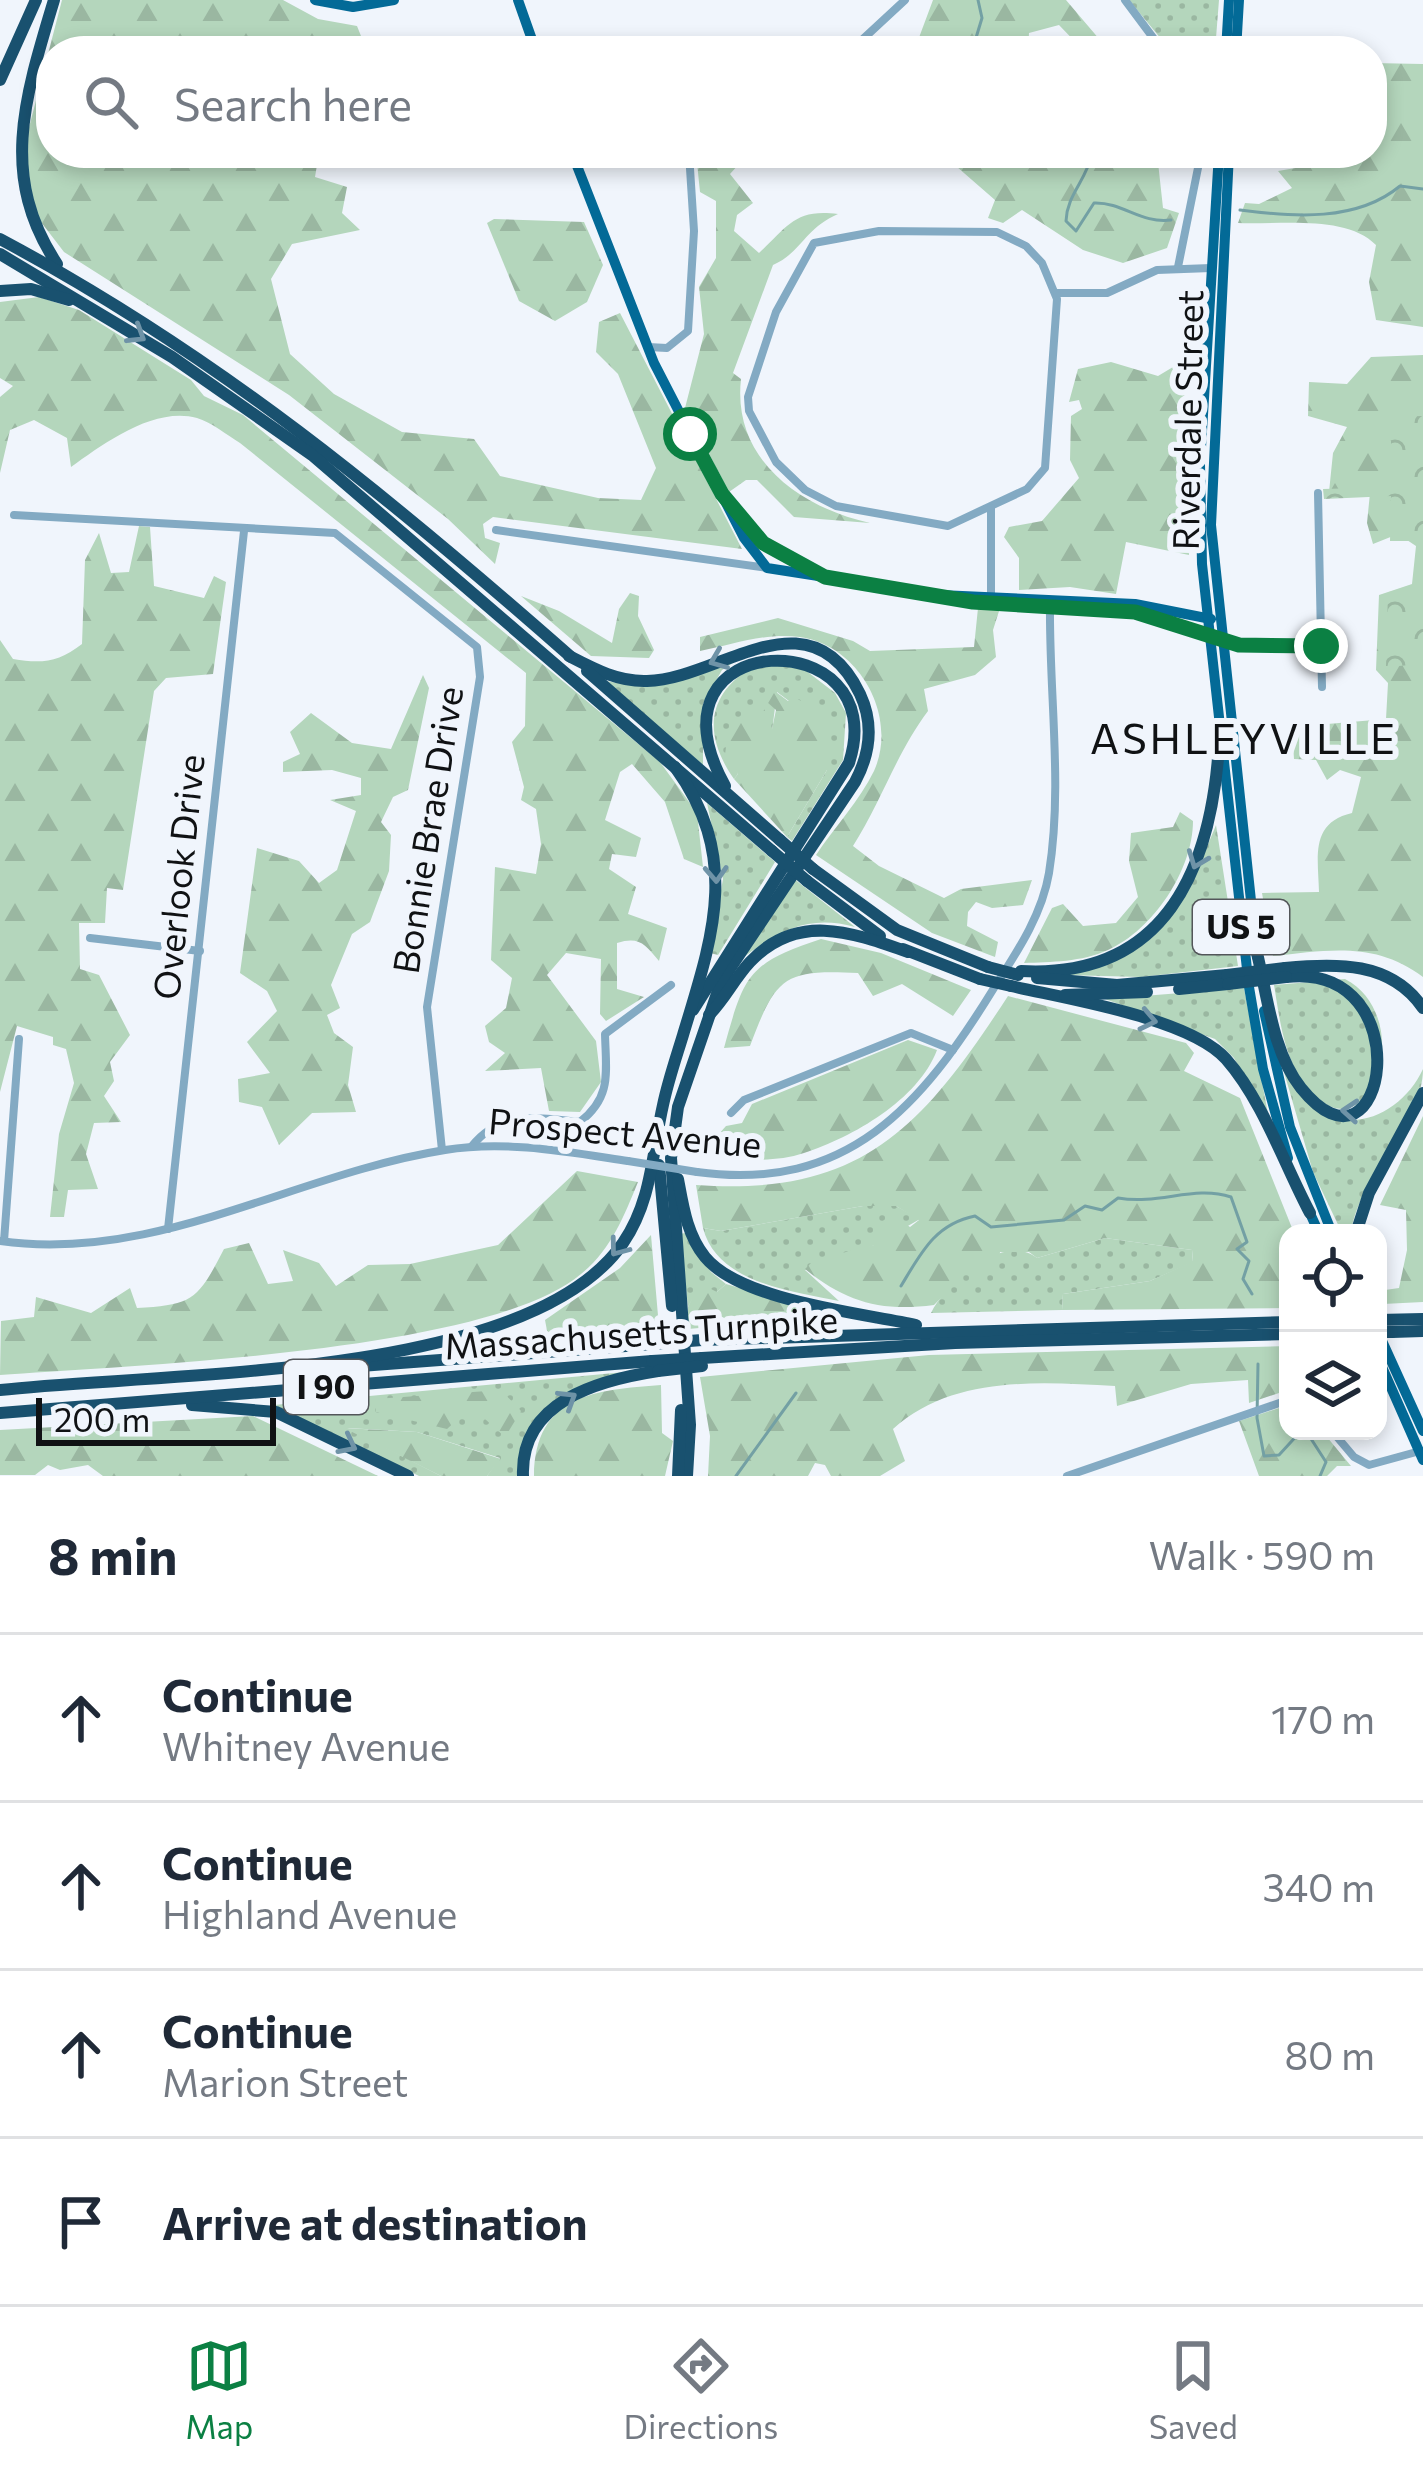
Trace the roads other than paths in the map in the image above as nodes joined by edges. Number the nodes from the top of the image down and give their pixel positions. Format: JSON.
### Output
{"nodes":[{"id":1,"x":36,"y":0,"type":"edge"},
{"id":2,"x":54,"y":0,"type":"edge"},
{"id":3,"x":315,"y":0,"type":"edge"},
{"id":4,"x":394,"y":0,"type":"edge"},
{"id":5,"x":518,"y":0,"type":"edge"},
{"id":6,"x":905,"y":0,"type":"edge"},
{"id":7,"x":1125,"y":0,"type":"edge"},
{"id":8,"x":1229,"y":0,"type":"edge"},
{"id":9,"x":1239,"y":0,"type":"edge"},
{"id":10,"x":44,"y":36,"type":"edge"},
{"id":11,"x":531,"y":36,"type":"edge"},
{"id":12,"x":866,"y":36,"type":"edge"},
{"id":13,"x":1152,"y":36,"type":"edge"},
{"id":14,"x":1227,"y":36,"type":"edge"},
{"id":15,"x":1237,"y":36,"type":"edge"},
{"id":16,"x":36,"y":63,"type":"edge"},
{"id":17,"x":0,"y":80,"type":"edge"},
{"id":18,"x":578,"y":168,"type":"edge"},
{"id":19,"x":690,"y":168,"type":"edge"},
{"id":20,"x":1198,"y":168,"type":"edge"},
{"id":21,"x":1219,"y":168,"type":"edge"},
{"id":22,"x":1227,"y":168,"type":"edge"},
{"id":23,"x":5,"y":172,"type":"dead end"},
{"id":24,"x":8,"y":195,"type":"dead end"},
{"id":25,"x":0,"y":239,"type":"edge"},
{"id":26,"x":1218,"y":242,"type":"junction"},
{"id":27,"x":0,"y":254,"type":"edge"},
{"id":28,"x":1178,"y":267,"type":"junction"},
{"id":29,"x":1211,"y":268,"type":"junction"},
{"id":30,"x":71,"y":277,"type":"junction"},
{"id":31,"x":0,"y":291,"type":"edge"},
{"id":32,"x":1056,"y":293,"type":"junction"},
{"id":33,"x":86,"y":304,"type":"junction"},
{"id":34,"x":647,"y":347,"type":"junction"},
{"id":35,"x":1318,"y":493,"type":"dead end"},
{"id":36,"x":722,"y":494,"type":"junction"},
{"id":37,"x":991,"y":508,"type":"junction"},
{"id":38,"x":14,"y":515,"type":"dead end"},
{"id":39,"x":496,"y":530,"type":"dead end"},
{"id":40,"x":244,"y":531,"type":"junction"},
{"id":41,"x":769,"y":548,"type":"junction"},
{"id":42,"x":758,"y":564,"type":"junction"},
{"id":43,"x":825,"y":577,"type":"junction"},
{"id":44,"x":958,"y":596,"type":"junction"},
{"id":45,"x":991,"y":596,"type":"junction"},
{"id":46,"x":1050,"y":604,"type":"junction"},
{"id":47,"x":1206,"y":619,"type":"junction"},
{"id":48,"x":1220,"y":619,"type":"junction"},
{"id":49,"x":1207,"y":634,"type":"junction"},
{"id":50,"x":1223,"y":638,"type":"junction"},
{"id":51,"x":1321,"y":646,"type":"junction"},
{"id":52,"x":569,"y":656,"type":"junction"},
{"id":53,"x":1322,"y":687,"type":"dead end"},
{"id":54,"x":1219,"y":746,"type":"junction"},
{"id":55,"x":675,"y":767,"type":"junction"},
{"id":56,"x":732,"y":798,"type":"junction"},
{"id":57,"x":776,"y":846,"type":"junction"},
{"id":58,"x":810,"y":875,"type":"junction"},
{"id":59,"x":90,"y":938,"type":"dead end"},
{"id":60,"x":1256,"y":949,"type":"junction"},
{"id":61,"x":200,"y":950,"type":"junction"},
{"id":62,"x":908,"y":952,"type":"junction"},
{"id":63,"x":989,"y":972,"type":"junction"},
{"id":64,"x":1286,"y":973,"type":"junction"},
{"id":65,"x":1017,"y":977,"type":"junction"},
{"id":66,"x":1228,"y":979,"type":"junction"},
{"id":67,"x":671,"y":985,"type":"dead end"},
{"id":68,"x":1034,"y":991,"type":"junction"},
{"id":69,"x":1423,"y":1008,"type":"edge"},
{"id":70,"x":689,"y":1016,"type":"junction"},
{"id":71,"x":706,"y":1018,"type":"junction"},
{"id":72,"x":1419,"y":1028,"type":"dead end"},
{"id":73,"x":19,"y":1039,"type":"dead end"},
{"id":74,"x":954,"y":1051,"type":"junction"},
{"id":75,"x":1415,"y":1076,"type":"dead end"},
{"id":76,"x":1423,"y":1093,"type":"edge"},
{"id":77,"x":1402,"y":1094,"type":"dead end"},
{"id":78,"x":1381,"y":1109,"type":"dead end"},
{"id":79,"x":731,"y":1113,"type":"dead end"},
{"id":80,"x":664,"y":1141,"type":"junction"},
{"id":81,"x":471,"y":1147,"type":"junction"},
{"id":82,"x":442,"y":1150,"type":"junction"},
{"id":83,"x":1310,"y":1213,"type":"junction"},
{"id":84,"x":1314,"y":1224,"type":"edge"},
{"id":85,"x":1329,"y":1224,"type":"edge"},
{"id":86,"x":1360,"y":1224,"type":"edge"},
{"id":87,"x":168,"y":1229,"type":"junction"},
{"id":88,"x":2,"y":1241,"type":"edge"},
{"id":89,"x":1423,"y":1319,"type":"edge"},
{"id":90,"x":1279,"y":1322,"type":"edge"},
{"id":91,"x":1387,"y":1326,"type":"edge"},
{"id":92,"x":1387,"y":1327,"type":"edge"},
{"id":93,"x":941,"y":1330,"type":"junction"},
{"id":94,"x":1423,"y":1331,"type":"edge"},
{"id":95,"x":1384,"y":1332,"type":"edge"},
{"id":96,"x":1279,"y":1334,"type":"edge"},
{"id":97,"x":655,"y":1366,"type":"junction"},
{"id":98,"x":1387,"y":1379,"type":"edge"},
{"id":99,"x":0,"y":1392,"type":"edge"},
{"id":100,"x":1279,"y":1403,"type":"edge"},
{"id":101,"x":113,"y":1404,"type":"junction"},
{"id":102,"x":0,"y":1413,"type":"edge"},
{"id":103,"x":1423,"y":1431,"type":"edge"},
{"id":104,"x":1340,"y":1440,"type":"edge"},
{"id":105,"x":1421,"y":1456,"type":"edge"},
{"id":106,"x":408,"y":1476,"type":"edge"},
{"id":107,"x":524,"y":1476,"type":"edge"},
{"id":108,"x":683,"y":1476,"type":"edge"},
{"id":109,"x":1067,"y":1476,"type":"edge"}],
"edges":[{"from":1,"to":17,"type":"highway"},
{"from":2,"to":10,"type":"highway"},
{"from":3,"to":4,"type":"main road"},
{"from":5,"to":11,"type":"main road"},
{"from":6,"to":12,"type":"street"},
{"from":7,"to":13,"type":"street"},
{"from":8,"to":14,"type":"main road"},
{"from":9,"to":15,"type":"main road"},
{"from":16,"to":23,"type":"highway"},
{"from":18,"to":34,"type":"main road"},
{"from":19,"to":34,"type":"street"},
{"from":20,"to":28,"type":"street"},
{"from":21,"to":26,"type":"main road","number":"US 5"},
{"from":22,"to":26,"type":"main road","number":"US 5"},
{"from":24,"to":30,"type":"highway"},
{"from":25,"to":30,"type":"highway"},
{"from":26,"to":29,"type":"main road","name":"Riverdale Street","number":"US 5"},
{"from":26,"to":48,"type":"main road","name":"Riverdale Street","number":"US 5"},
{"from":27,"to":33,"type":"highway"},
{"from":28,"to":29,"type":"street"},
{"from":28,"to":32,"type":"street"},
{"from":29,"to":47,"type":"main road","name":"Riverdale Street","number":"US 5"},
{"from":30,"to":52,"type":"highway"},
{"from":31,"to":33,"type":"highway"},
{"from":32,"to":37,"type":"street"},
{"from":32,"to":37,"type":"street"},
{"from":33,"to":55,"type":"highway","one_way":true},
{"from":34,"to":36,"type":"main road"},
{"from":35,"to":51,"type":"street"},
{"from":36,"to":41,"type":"main road"},
{"from":36,"to":42,"type":"main road"},
{"from":37,"to":45,"type":"street"},
{"from":38,"to":40,"type":"street"},
{"from":39,"to":42,"type":"street"},
{"from":40,"to":61,"type":"street","name":"Overlook Drive"},
{"from":40,"to":82,"type":"street","name":"Bonnie Brae Drive"},
{"from":41,"to":42,"type":"main road"},
{"from":41,"to":43,"type":"main road"},
{"from":42,"to":43,"type":"main road"},
{"from":43,"to":44,"type":"main road"},
{"from":44,"to":45,"type":"main road"},
{"from":44,"to":46,"type":"main road"},
{"from":45,"to":46,"type":"main road"},
{"from":46,"to":47,"type":"main road"},
{"from":46,"to":49,"type":"main road"},
{"from":46,"to":74,"type":"street","name":"Prospect Avenue"},
{"from":47,"to":48,"type":"main road"},
{"from":47,"to":49,"type":"main road","name":"Riverdale Street","number":"US 5"},
{"from":48,"to":50,"type":"main road","name":"Riverdale Street","number":"US 5"},
{"from":49,"to":50,"type":"main road"},
{"from":49,"to":54,"type":"main road","name":"Riverdale Street","number":"US 5"},
{"from":50,"to":51,"type":"street"},
{"from":50,"to":60,"type":"main road","name":"Riverdale Street","number":"US 5"},
{"from":51,"to":53,"type":"street"},
{"from":52,"to":56,"type":"highway"},
{"from":71,"to":52,"type":"highway","one_way":true},
{"from":54,"to":65,"type":"highway","one_way":true},
{"from":54,"to":83,"type":"main road","name":"Riverdale Street","number":"US 5"},
{"from":55,"to":57,"type":"highway"},
{"from":55,"to":70,"type":"highway","one_way":true},
{"from":56,"to":57,"type":"highway"},
{"from":56,"to":70,"type":"highway"},
{"from":57,"to":58,"type":"highway","bridge":true},
{"from":58,"to":62,"type":"highway"},
{"from":58,"to":63,"type":"highway"},
{"from":59,"to":61,"type":"street"},
{"from":78,"to":60,"type":"highway","one_way":true},
{"from":60,"to":85,"type":"main road","name":"Riverdale Street","number":"US 5"},
{"from":61,"to":87,"type":"street","name":"Overlook Drive"},
{"from":62,"to":63,"type":"highway"},
{"from":62,"to":71,"type":"highway"},
{"from":63,"to":65,"type":"highway","bridge":true},
{"from":63,"to":65,"type":"highway","bridge":true},
{"from":64,"to":66,"type":"highway","bridge":true},
{"from":64,"to":69,"type":"highway"},
{"from":64,"to":72,"type":"highway"},
{"from":65,"to":66,"type":"highway"},
{"from":65,"to":68,"type":"highway"},
{"from":66,"to":68,"type":"highway"},
{"from":67,"to":81,"type":"street"},
{"from":68,"to":83,"type":"highway","one_way":true},
{"from":70,"to":80,"type":"highway"},
{"from":71,"to":80,"type":"highway"},
{"from":73,"to":88,"type":"street"},
{"from":74,"to":79,"type":"street"},
{"from":74,"to":81,"type":"street","name":"Prospect Avenue","bridge":true},
{"from":75,"to":77,"type":"highway"},
{"from":76,"to":86,"type":"highway"},
{"from":80,"to":93,"type":"highway"},
{"from":80,"to":99,"type":"highway","one_way":true},
{"from":80,"to":108,"type":"highway"},
{"from":81,"to":82,"type":"street","name":"Prospect Avenue"},
{"from":82,"to":87,"type":"street","name":"Prospect Avenue"},
{"from":83,"to":84,"type":"main road","name":"Riverdale Street","number":"US 5"},
{"from":87,"to":88,"type":"street","name":"Prospect Avenue"},
{"from":89,"to":91,"type":"highway"},
{"from":90,"to":93,"type":"highway","name":"Massachusetts Turnpike","number":"I 90"},
{"from":92,"to":94,"type":"highway"},
{"from":93,"to":99,"type":"highway","name":"Massachusetts Turnpike","number":"I 90","bridge":true},
{"from":95,"to":103,"type":"main road"},
{"from":96,"to":97,"type":"highway","name":"Massachusetts Turnpike","number":"I 90","bridge":true},
{"from":97,"to":101,"type":"highway","name":"Massachusetts Turnpike","number":"I 90"},
{"from":107,"to":97,"type":"highway","one_way":true},
{"from":98,"to":105,"type":"main road"},
{"from":100,"to":109,"type":"street"},
{"from":101,"to":102,"type":"highway","name":"Massachusetts Turnpike","number":"I 90"},
{"from":101,"to":106,"type":"highway","one_way":true},
{"from":104,"to":105,"type":"street"}]}
